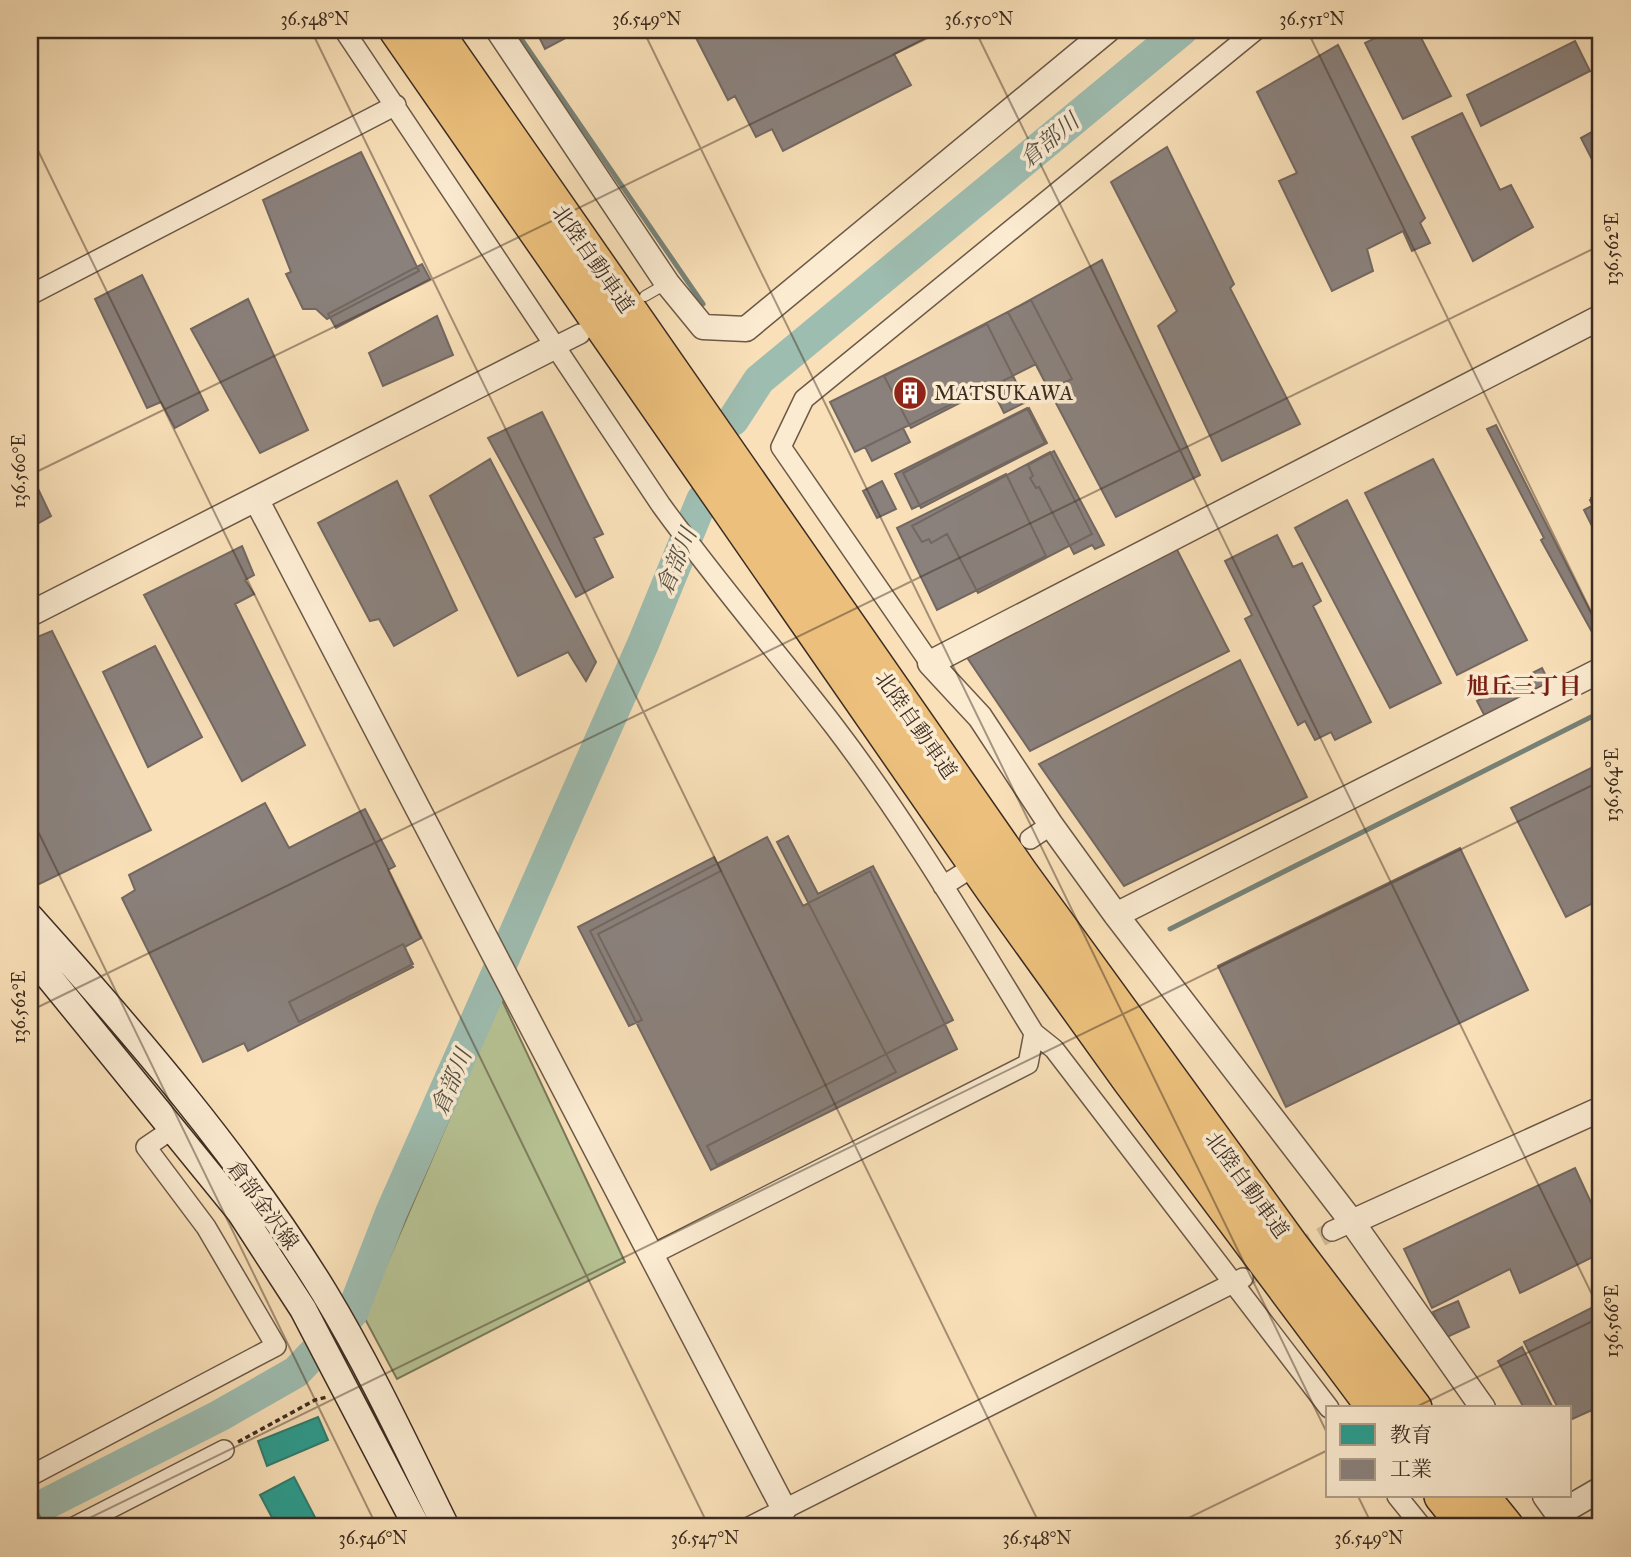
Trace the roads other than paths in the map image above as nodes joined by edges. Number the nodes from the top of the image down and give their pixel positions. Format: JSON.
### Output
{"nodes":[{"id":1,"x":344,"y":30,"type":"edge"},
{"id":2,"x":397,"y":30,"type":"edge"},
{"id":3,"x":434,"y":30,"type":"edge"},
{"id":4,"x":498,"y":30,"type":"edge"},
{"id":5,"x":1108,"y":30,"type":"edge"},
{"id":6,"x":1256,"y":30,"type":"edge"},
{"id":7,"x":396,"y":105,"type":"junction"},
{"id":8,"x":667,"y":283,"type":"junction"},
{"id":9,"x":30,"y":295,"type":"edge"},
{"id":10,"x":645,"y":296,"type":"dead end"},
{"id":11,"x":1601,"y":317,"type":"edge"},
{"id":12,"x":580,"y":334,"type":"dead end"},
{"id":13,"x":556,"y":346,"type":"junction"},
{"id":14,"x":256,"y":499,"type":"junction"},
{"id":15,"x":30,"y":614,"type":"edge"},
{"id":16,"x":930,"y":663,"type":"junction"},
{"id":17,"x":1601,"y":670,"type":"edge"},
{"id":18,"x":1051,"y":825,"type":"junction"},
{"id":19,"x":1030,"y":839,"type":"dead end"},
{"id":20,"x":965,"y":872,"type":"dead end"},
{"id":21,"x":943,"y":886,"type":"junction"},
{"id":22,"x":1116,"y":915,"type":"junction"},
{"id":23,"x":30,"y":917,"type":"edge"},
{"id":24,"x":30,"y":954,"type":"edge"},
{"id":25,"x":1034,"y":1033,"type":"junction"},
{"id":26,"x":1601,"y":1109,"type":"edge"},
{"id":27,"x":174,"y":1128,"type":"junction"},
{"id":28,"x":1342,"y":1226,"type":"junction"},
{"id":29,"x":653,"y":1254,"type":"junction"},
{"id":30,"x":1239,"y":1281,"type":"junction"},
{"id":31,"x":1328,"y":1406,"type":"edge"},
{"id":32,"x":1374,"y":1406,"type":"edge"},
{"id":33,"x":1412,"y":1406,"type":"edge"},
{"id":34,"x":1481,"y":1406,"type":"edge"},
{"id":35,"x":224,"y":1450,"type":"road end"},
{"id":36,"x":30,"y":1476,"type":"edge"},
{"id":37,"x":1601,"y":1489,"type":"edge"},
{"id":38,"x":1398,"y":1498,"type":"edge"},
{"id":39,"x":1444,"y":1498,"type":"edge"},
{"id":40,"x":1483,"y":1498,"type":"edge"},
{"id":41,"x":1557,"y":1512,"type":"edge"},
{"id":42,"x":766,"y":1521,"type":"edge"},
{"id":43,"x":74,"y":1527,"type":"edge"},
{"id":44,"x":416,"y":1527,"type":"edge"},
{"id":45,"x":446,"y":1527,"type":"edge"},
{"id":46,"x":1422,"y":1527,"type":"edge"},
{"id":47,"x":1466,"y":1527,"type":"edge"},
{"id":48,"x":1506,"y":1527,"type":"edge"}],
"edges":[{"from":1,"to":7,"type":"street"},
{"from":2,"to":32,"type":"highway","name":"北陸自動車道"},
{"from":3,"to":33,"type":"highway","name":"北陸自動車道"},
{"from":4,"to":8,"type":"street"},
{"from":5,"to":8,"type":"street"},
{"from":6,"to":16,"type":"street"},
{"from":7,"to":9,"type":"street"},
{"from":7,"to":13,"type":"street"},
{"from":8,"to":10,"type":"lane"},
{"from":11,"to":16,"type":"street"},
{"from":12,"to":13,"type":"street"},
{"from":13,"to":14,"type":"street"},
{"from":13,"to":21,"type":"street"},
{"from":14,"to":15,"type":"street"},
{"from":14,"to":29,"type":"street"},
{"from":16,"to":18,"type":"street"},
{"from":17,"to":22,"type":"street"},
{"from":18,"to":19,"type":"street"},
{"from":18,"to":22,"type":"street"},
{"from":20,"to":21,"type":"street"},
{"from":21,"to":25,"type":"street"},
{"from":22,"to":28,"type":"street"},
{"from":23,"to":45,"type":"main road","name":"倉部金沢線"},
{"from":24,"to":27,"type":"main road","name":"倉部金沢線"},
{"from":25,"to":29,"type":"street"},
{"from":25,"to":30,"type":"street"},
{"from":26,"to":28,"type":"street"},
{"from":27,"to":36,"type":"street"},
{"from":27,"to":44,"type":"main road","name":"倉部金沢線"},
{"from":28,"to":34,"type":"street"},
{"from":29,"to":42,"type":"street"},
{"from":30,"to":31,"type":"street"},
{"from":30,"to":42,"type":"street"},
{"from":35,"to":43,"type":"street"},
{"from":37,"to":41,"type":"street"},
{"from":38,"to":46,"type":"street"},
{"from":39,"to":47,"type":"highway"},
{"from":40,"to":48,"type":"highway"}]}
